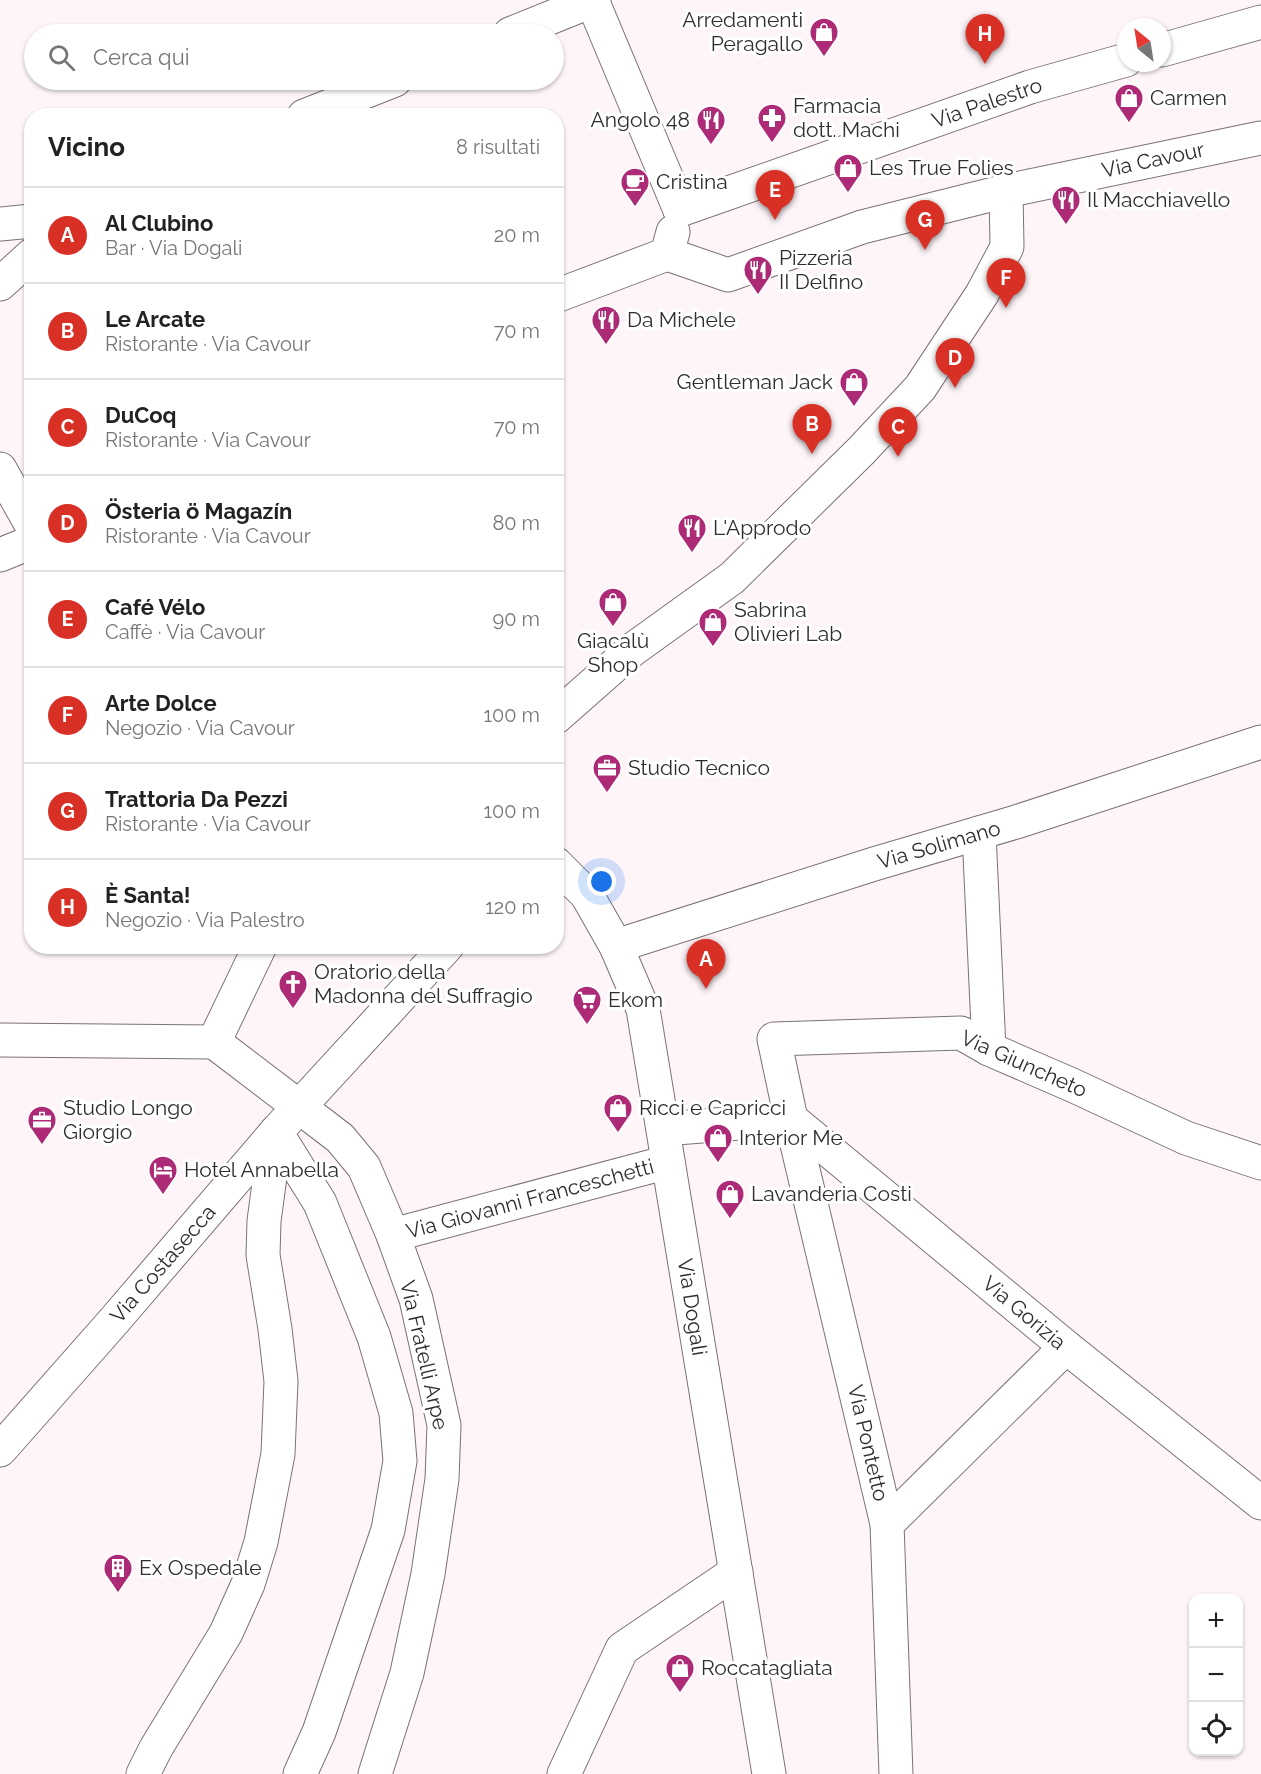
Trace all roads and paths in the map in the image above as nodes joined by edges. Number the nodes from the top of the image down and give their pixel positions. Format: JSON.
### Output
{"nodes":[{"id":1,"x":593,"y":0,"type":"edge"},
{"id":2,"x":1261,"y":22,"type":"edge"},
{"id":3,"x":534,"y":24,"type":"edge"},
{"id":4,"x":1171,"y":47,"type":"edge"},
{"id":5,"x":1117,"y":63,"type":"edge"},
{"id":6,"x":370,"y":90,"type":"edge"},
{"id":7,"x":324,"y":108,"type":"edge"},
{"id":8,"x":1261,"y":138,"type":"edge"},
{"id":9,"x":1006,"y":191,"type":"junction"},
{"id":10,"x":680,"y":210,"type":"junction"},
{"id":11,"x":24,"y":222,"type":"edge"},
{"id":12,"x":0,"y":224,"type":"edge"},
{"id":13,"x":667,"y":254,"type":"junction"},
{"id":14,"x":24,"y":262,"type":"edge"},
{"id":15,"x":0,"y":284,"type":"edge"},
{"id":16,"x":564,"y":293,"type":"edge"},
{"id":17,"x":0,"y":470,"type":"edge"},
{"id":18,"x":24,"y":512,"type":"edge"},
{"id":19,"x":24,"y":545,"type":"edge"},
{"id":20,"x":0,"y":555,"type":"edge"},
{"id":21,"x":564,"y":710,"type":"edge"},
{"id":22,"x":1261,"y":742,"type":"edge"},
{"id":23,"x":979,"y":833,"type":"junction"},
{"id":24,"x":564,"y":872,"type":"edge"},
{"id":25,"x":616,"y":946,"type":"junction"},
{"id":26,"x":257,"y":954,"type":"edge"},
{"id":27,"x":440,"y":954,"type":"edge"},
{"id":28,"x":774,"y":1040,"type":"joint"},
{"id":29,"x":0,"y":1041,"type":"edge"},
{"id":30,"x":214,"y":1042,"type":"junction"},
{"id":31,"x":989,"y":1049,"type":"junction"},
{"id":32,"x":299,"y":1108,"type":"junction"},
{"id":33,"x":791,"y":1119,"type":"junction"},
{"id":34,"x":663,"y":1129,"type":"junction"},
{"id":35,"x":276,"y":1132,"type":"junction"},
{"id":36,"x":668,"y":1162,"type":"junction"},
{"id":37,"x":1261,"y":1163,"type":"edge"},
{"id":38,"x":393,"y":1235,"type":"junction"},
{"id":39,"x":1066,"y":1347,"type":"junction"},
{"id":40,"x":0,"y":1449,"type":"edge"},
{"id":41,"x":1261,"y":1503,"type":"edge"},
{"id":42,"x":887,"y":1524,"type":"junction"},
{"id":43,"x":736,"y":1572,"type":"junction"},
{"id":44,"x":142,"y":1774,"type":"edge"},
{"id":45,"x":300,"y":1774,"type":"edge"},
{"id":46,"x":375,"y":1774,"type":"edge"},
{"id":47,"x":564,"y":1774,"type":"edge"},
{"id":48,"x":769,"y":1774,"type":"edge"},
{"id":49,"x":896,"y":1774,"type":"edge"}],
"edges":[{"from":1,"to":3,"type":"street"},
{"from":1,"to":10,"type":"street"},
{"from":2,"to":4,"type":"street"},
{"from":5,"to":10,"type":"street","name":"Via Palestro"},
{"from":6,"to":7,"type":"street"},
{"from":8,"to":9,"type":"street","name":"Via Cavour"},
{"from":9,"to":13,"type":"street","name":"Via Cavour"},
{"from":9,"to":21,"type":"street"},
{"from":10,"to":13,"type":"street"},
{"from":11,"to":12,"type":"street"},
{"from":13,"to":16,"type":"street"},
{"from":14,"to":15,"type":"street"},
{"from":17,"to":18,"type":"street"},
{"from":19,"to":20,"type":"street"},
{"from":22,"to":23,"type":"street","name":"Via Solimano"},
{"from":23,"to":25,"type":"street","name":"Via Solimano"},
{"from":23,"to":31,"type":"street"},
{"from":24,"to":25,"type":"street","name":"Via Dogali"},
{"from":25,"to":34,"type":"street","name":"Via Dogali"},
{"from":26,"to":30,"type":"street"},
{"from":27,"to":32,"type":"street","name":"Via Costasecca"},
{"from":28,"to":31,"type":"street","name":"Via Giuncheto"},
{"from":28,"to":33,"type":"street","name":"Via Pontetto"},
{"from":29,"to":30,"type":"street"},
{"from":30,"to":32,"type":"street","name":"Via Fratelli Arpe"},
{"from":31,"to":37,"type":"street","name":"Via Giuncheto"},
{"from":32,"to":35,"type":"street","name":"Via Costasecca"},
{"from":32,"to":38,"type":"street","name":"Via Fratelli Arpe"},
{"from":33,"to":34,"type":"street"},
{"from":33,"to":39,"type":"street","name":"Via Gorizia"},
{"from":33,"to":42,"type":"street","name":"Via Pontetto"},
{"from":34,"to":36,"type":"street","name":"Via Dogali"},
{"from":35,"to":40,"type":"street","name":"Via Costasecca"},
{"from":35,"to":44,"type":"street"},
{"from":35,"to":45,"type":"street"},
{"from":36,"to":38,"type":"street","name":"Via Giovanni Franceschetti"},
{"from":36,"to":43,"type":"street","name":"Via Dogali"},
{"from":38,"to":46,"type":"street","name":"Via Fratelli Arpe"},
{"from":39,"to":41,"type":"street","name":"Via Gorizia"},
{"from":39,"to":42,"type":"street"},
{"from":42,"to":49,"type":"street","name":"Via Pontetto"},
{"from":43,"to":47,"type":"street"},
{"from":43,"to":48,"type":"street","name":"Via Dogali"}]}
